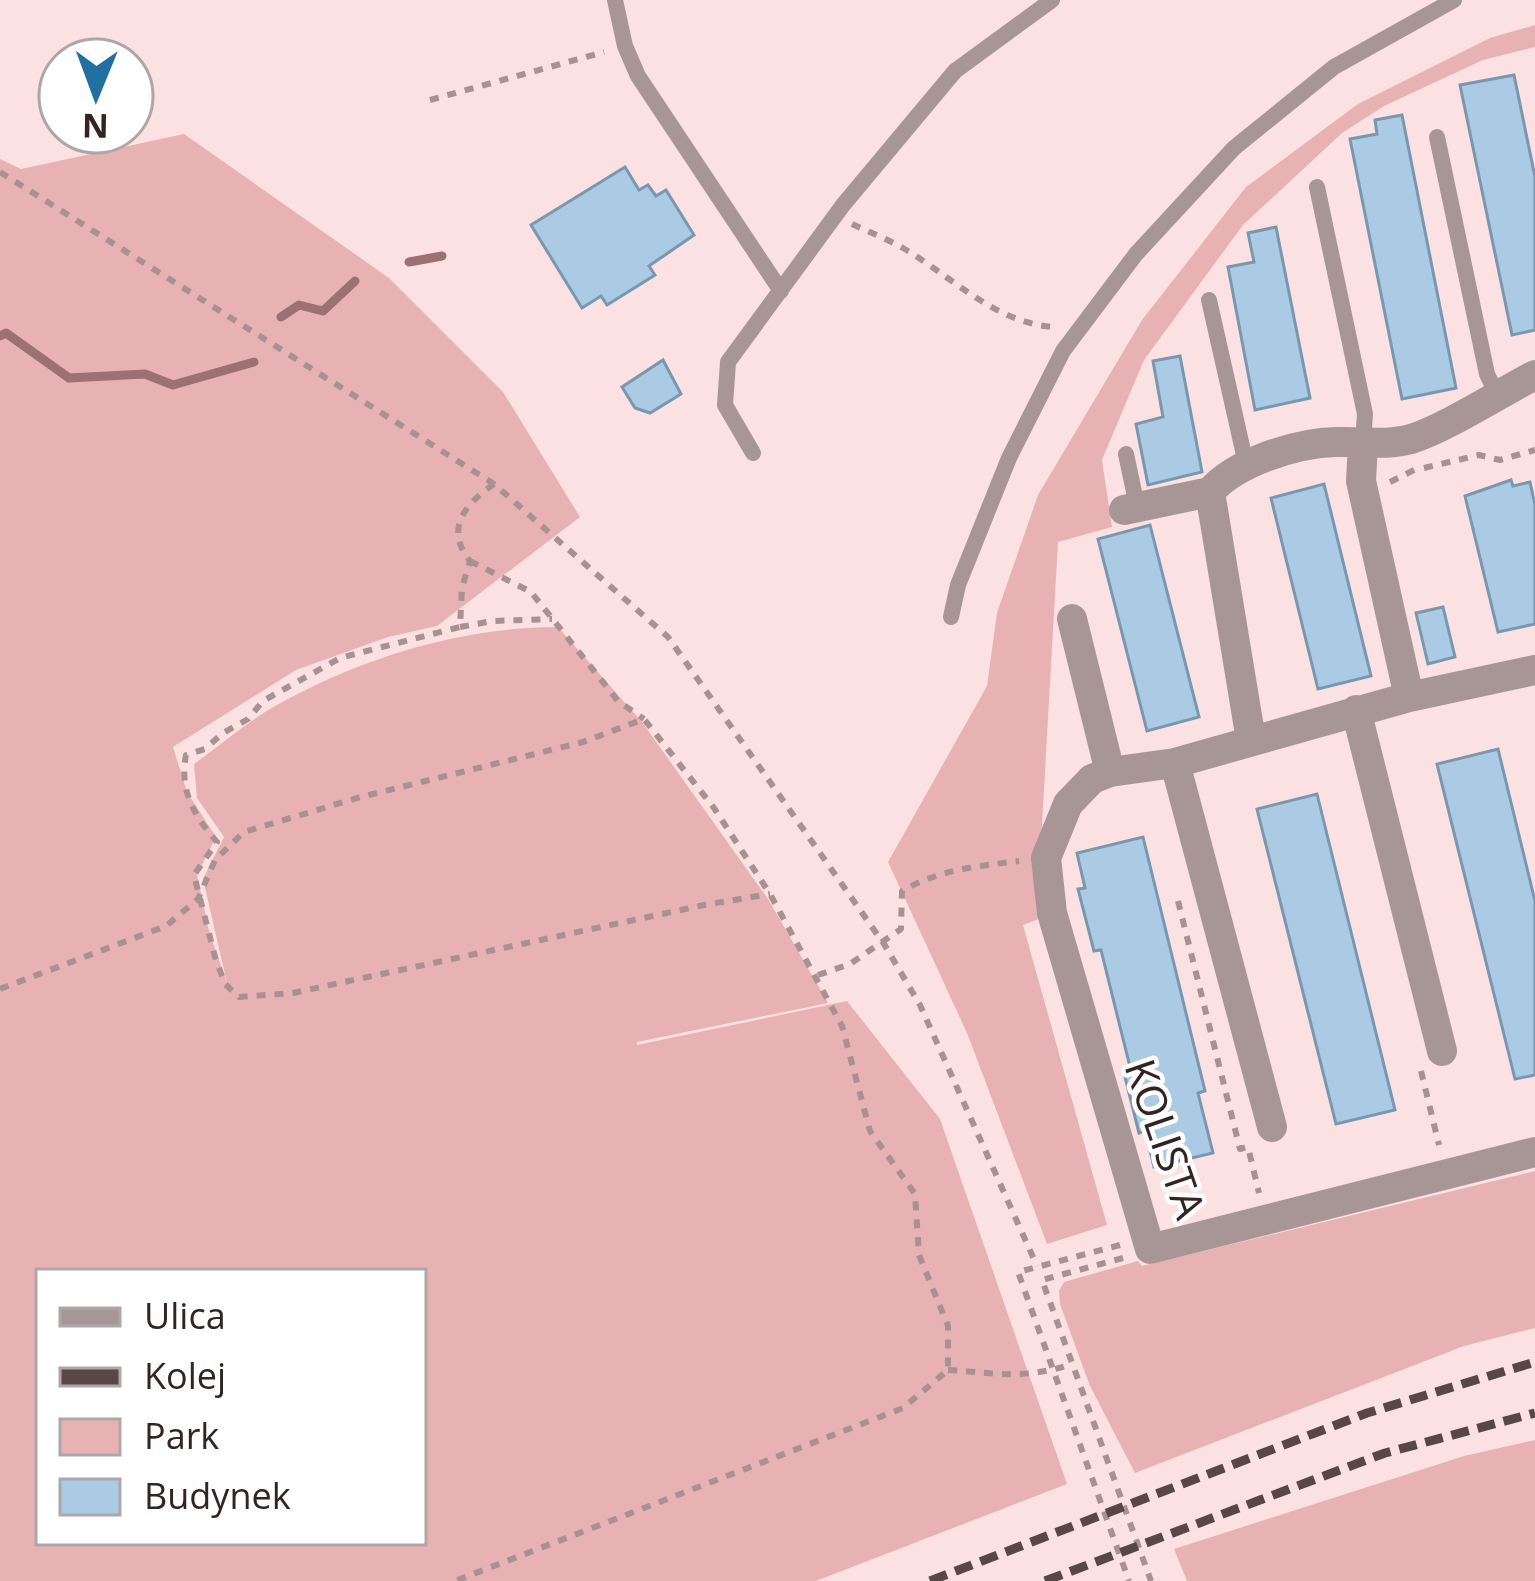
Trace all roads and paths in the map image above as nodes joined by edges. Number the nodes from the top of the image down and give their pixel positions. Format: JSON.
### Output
{"nodes":[{"id":1,"x":615,"y":0,"type":"edge"},
{"id":2,"x":1052,"y":0,"type":"edge"},
{"id":3,"x":1454,"y":0,"type":"edge"},
{"id":4,"x":625,"y":46,"type":"junction"},
{"id":5,"x":430,"y":100,"type":"dead end"},
{"id":6,"x":1437,"y":137,"type":"dead end"},
{"id":7,"x":0,"y":172,"type":"edge"},
{"id":8,"x":1317,"y":188,"type":"dead end"},
{"id":9,"x":836,"y":216,"type":"junction"},
{"id":10,"x":782,"y":291,"type":"junction"},
{"id":11,"x":1209,"y":300,"type":"dead end"},
{"id":12,"x":1079,"y":329,"type":"junction"},
{"id":13,"x":1535,"y":375,"type":"edge"},
{"id":14,"x":1497,"y":395,"type":"junction"},
{"id":15,"x":1363,"y":444,"type":"junction"},
{"id":16,"x":1452,"y":450,"type":"dead end"},
{"id":17,"x":1535,"y":450,"type":"edge"},
{"id":18,"x":753,"y":453,"type":"dead end"},
{"id":19,"x":1126,"y":454,"type":"dead end"},
{"id":20,"x":1246,"y":464,"type":"junction"},
{"id":21,"x":1420,"y":468,"type":"junction"},
{"id":22,"x":494,"y":484,"type":"junction"},
{"id":23,"x":1210,"y":492,"type":"junction"},
{"id":24,"x":1364,"y":492,"type":"junction"},
{"id":25,"x":1131,"y":508,"type":"joint"},
{"id":26,"x":470,"y":560,"type":"junction"},
{"id":27,"x":951,"y":617,"type":"dead end"},
{"id":28,"x":1072,"y":619,"type":"dead end"},
{"id":29,"x":554,"y":620,"type":"junction"},
{"id":30,"x":460,"y":627,"type":"junction"},
{"id":31,"x":1533,"y":678,"type":"edge"},
{"id":32,"x":1408,"y":697,"type":"junction"},
{"id":33,"x":1356,"y":710,"type":"junction"},
{"id":34,"x":644,"y":718,"type":"junction"},
{"id":35,"x":1251,"y":740,"type":"junction"},
{"id":36,"x":1175,"y":763,"type":"junction"},
{"id":37,"x":1110,"y":772,"type":"junction"},
{"id":38,"x":1046,"y":858,"type":"junction"},
{"id":39,"x":770,"y":894,"type":"junction"},
{"id":40,"x":198,"y":899,"type":"junction"},
{"id":41,"x":880,"y":946,"type":"junction"},
{"id":42,"x":816,"y":976,"type":"junction"},
{"id":43,"x":0,"y":989,"type":"edge"},
{"id":44,"x":1442,"y":1051,"type":"dead end"},
{"id":45,"x":1272,"y":1127,"type":"dead end"},
{"id":46,"x":1535,"y":1152,"type":"edge"},
{"id":47,"x":1149,"y":1244,"type":"junction"},
{"id":48,"x":1037,"y":1266,"type":"junction"},
{"id":49,"x":1072,"y":1364,"type":"junction"},
{"id":50,"x":948,"y":1370,"type":"junction"},
{"id":51,"x":1053,"y":1370,"type":"junction"},
{"id":52,"x":455,"y":1581,"type":"edge"},
{"id":53,"x":1129,"y":1581,"type":"edge"},
{"id":54,"x":1151,"y":1581,"type":"edge"}],
"edges":[{"from":1,"to":4,"type":"lane"},
{"from":2,"to":9,"type":"lane"},
{"from":3,"to":12,"type":"lane"},
{"from":4,"to":5,"type":"path"},
{"from":4,"to":10,"type":"lane"},
{"from":6,"to":14,"type":"lane"},
{"from":7,"to":22,"type":"path"},
{"from":8,"to":15,"type":"lane"},
{"from":9,"to":10,"type":"lane"},
{"from":9,"to":12,"type":"path"},
{"from":10,"to":18,"type":"lane"},
{"from":11,"to":20,"type":"lane"},
{"from":12,"to":27,"type":"lane"},
{"from":13,"to":14,"type":"street"},
{"from":14,"to":15,"type":"street"},
{"from":15,"to":20,"type":"street"},
{"from":15,"to":24,"type":"street"},
{"from":16,"to":21,"type":"path"},
{"from":17,"to":21,"type":"path"},
{"from":19,"to":25,"type":"lane"},
{"from":20,"to":23,"type":"street"},
{"from":21,"to":24,"type":"path"},
{"from":22,"to":26,"type":"path"},
{"from":22,"to":41,"type":"path"},
{"from":23,"to":25,"type":"street"},
{"from":23,"to":35,"type":"street"},
{"from":24,"to":32,"type":"street"},
{"from":26,"to":29,"type":"path"},
{"from":26,"to":30,"type":"path"},
{"from":28,"to":37,"type":"street"},
{"from":29,"to":30,"type":"path"},
{"from":29,"to":34,"type":"path"},
{"from":30,"to":40,"type":"path"},
{"from":31,"to":32,"type":"street"},
{"from":32,"to":33,"type":"street"},
{"from":33,"to":35,"type":"street"},
{"from":33,"to":44,"type":"street"},
{"from":34,"to":39,"type":"path"},
{"from":34,"to":40,"type":"path"},
{"from":35,"to":36,"type":"street"},
{"from":36,"to":37,"type":"street"},
{"from":36,"to":45,"type":"street"},
{"from":37,"to":38,"type":"street","name":"KOLISTA"},
{"from":38,"to":41,"type":"path"},
{"from":38,"to":47,"type":"street","name":"KOLISTA"},
{"from":39,"to":40,"type":"path"},
{"from":39,"to":42,"type":"path"},
{"from":40,"to":43,"type":"path"},
{"from":41,"to":42,"type":"path"},
{"from":41,"to":48,"type":"path"},
{"from":42,"to":50,"type":"path"},
{"from":46,"to":47,"type":"street","name":"KOLISTA"},
{"from":47,"to":48,"type":"path"},
{"from":47,"to":49,"type":"path"},
{"from":48,"to":51,"type":"path"},
{"from":49,"to":51,"type":"path"},
{"from":49,"to":54,"type":"path"},
{"from":50,"to":51,"type":"path"},
{"from":50,"to":52,"type":"path"},
{"from":51,"to":53,"type":"path"}]}
